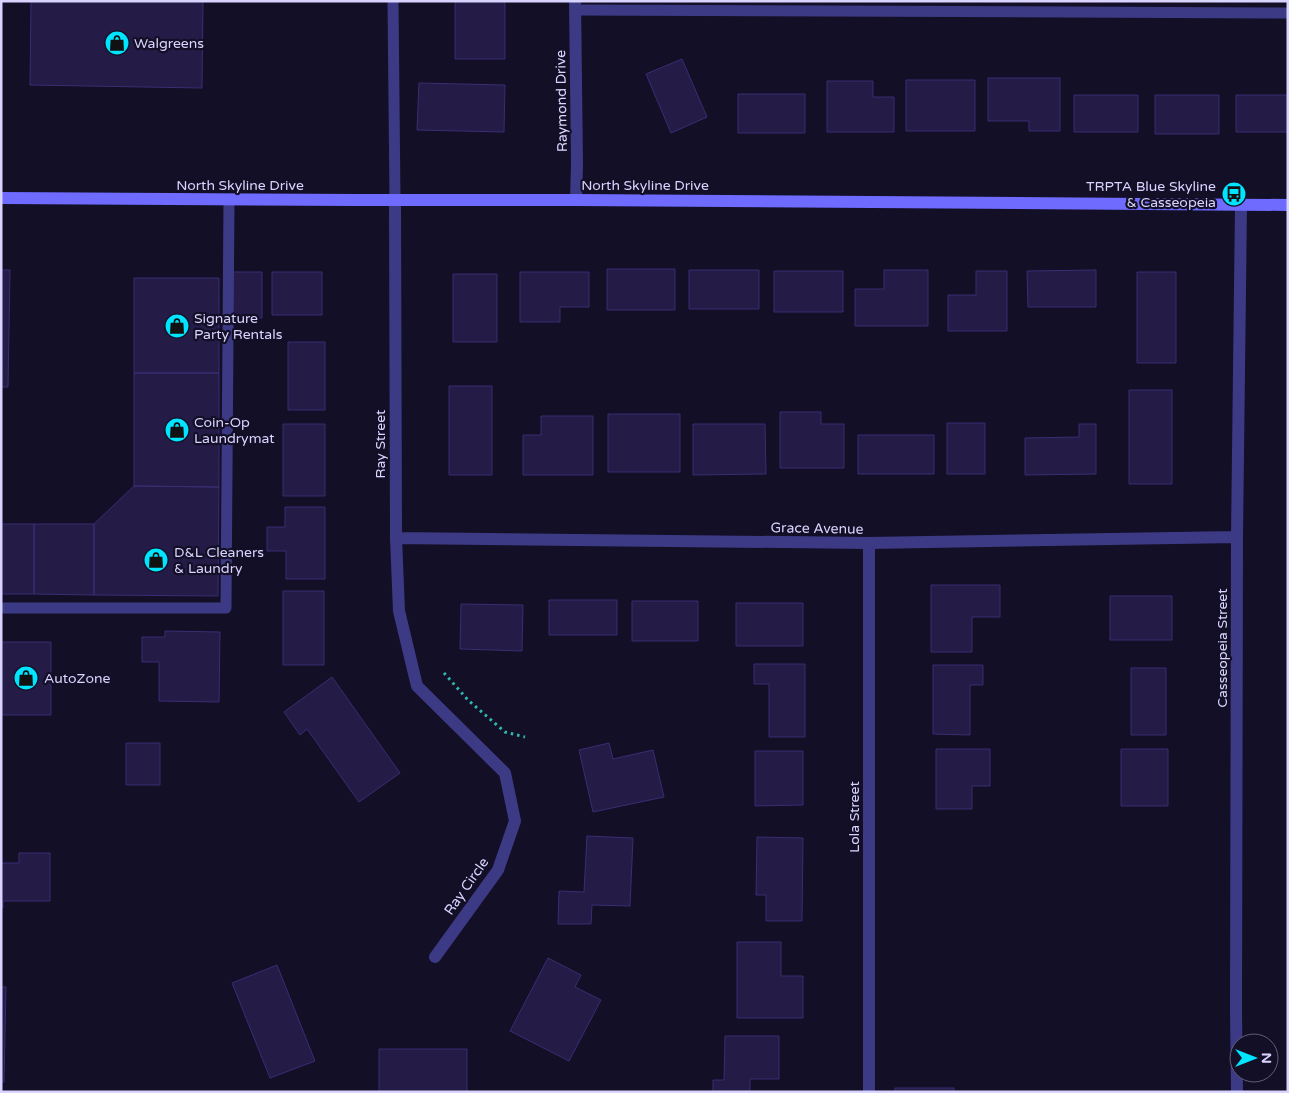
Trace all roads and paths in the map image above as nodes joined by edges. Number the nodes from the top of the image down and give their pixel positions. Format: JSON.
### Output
{"nodes":[{"id":1,"x":393,"y":1,"type":"edge"},
{"id":2,"x":575,"y":5,"type":"edge"},
{"id":3,"x":1288,"y":13,"type":"edge"},
{"id":4,"x":1,"y":198,"type":"edge"},
{"id":5,"x":229,"y":200,"type":"junction"},
{"id":6,"x":395,"y":200,"type":"junction"},
{"id":7,"x":576,"y":200,"type":"junction"},
{"id":8,"x":1241,"y":205,"type":"junction"},
{"id":9,"x":1288,"y":205,"type":"edge"},
{"id":10,"x":1238,"y":537,"type":"junction"},
{"id":11,"x":396,"y":538,"type":"junction"},
{"id":12,"x":869,"y":543,"type":"junction"},
{"id":13,"x":1,"y":608,"type":"edge"},
{"id":14,"x":444,"y":673,"type":"dead end"},
{"id":15,"x":417,"y":686,"type":"joint"},
{"id":16,"x":525,"y":737,"type":"dead end"},
{"id":17,"x":434,"y":957,"type":"dead end"},
{"id":18,"x":869,"y":1092,"type":"edge"},
{"id":19,"x":1237,"y":1092,"type":"edge"}],
"edges":[{"from":1,"to":6,"type":"lane"},
{"from":2,"to":3,"type":"lane"},
{"from":2,"to":7,"type":"street","name":"Raymond Drive"},
{"from":4,"to":5,"type":"main road","name":"North Skyline Drive"},
{"from":5,"to":6,"type":"main road","name":"North Skyline Drive"},
{"from":5,"to":13,"type":"lane"},
{"from":6,"to":7,"type":"main road","name":"North Skyline Drive"},
{"from":6,"to":11,"type":"street","name":"Ray Street"},
{"from":7,"to":8,"type":"main road","name":"North Skyline Drive"},
{"from":8,"to":9,"type":"main road","name":"North Skyline Drive"},
{"from":8,"to":10,"type":"street","name":"Casseopeia Street"},
{"from":10,"to":12,"type":"street","name":"Grace Avenue"},
{"from":10,"to":19,"type":"street","name":"Casseopeia Street"},
{"from":11,"to":12,"type":"street","name":"Grace Avenue"},
{"from":11,"to":15,"type":"street","name":"Ray Street"},
{"from":12,"to":18,"type":"street","name":"Lola Street"},
{"from":14,"to":16,"type":"path"},
{"from":15,"to":17,"type":"street","name":"Ray Circle"}]}
